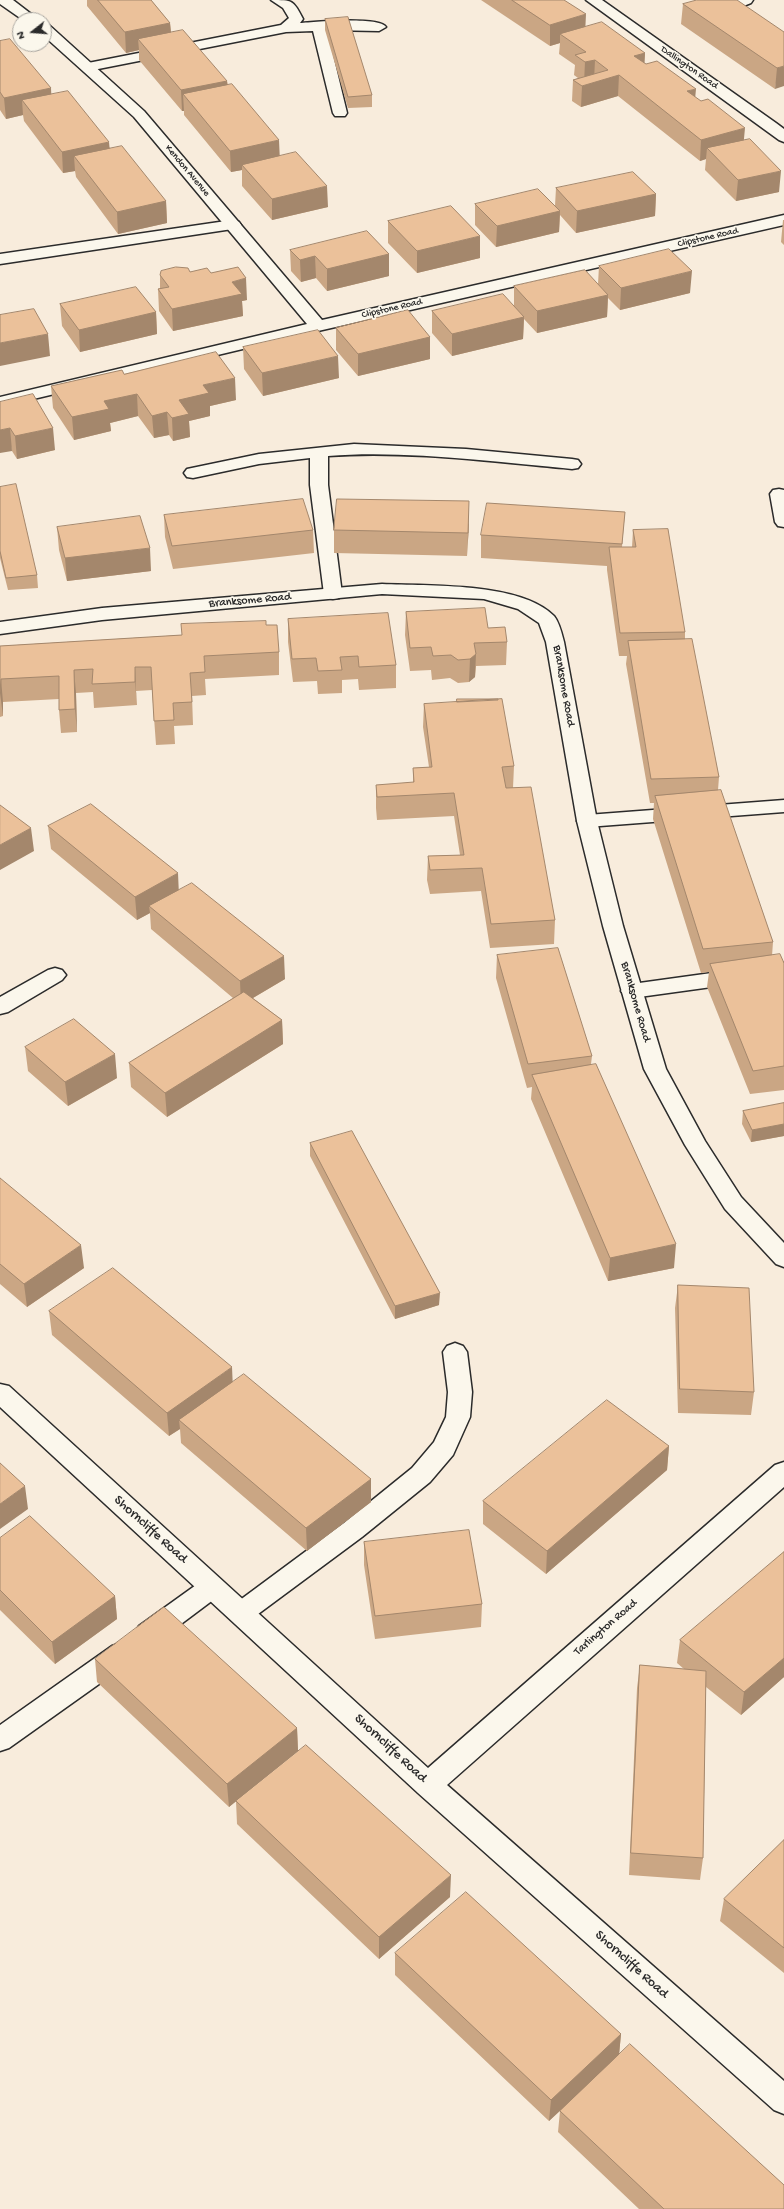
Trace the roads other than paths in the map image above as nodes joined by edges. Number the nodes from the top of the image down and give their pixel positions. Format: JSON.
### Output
{"nodes":[{"id":1,"x":4,"y":0,"type":"edge"},
{"id":2,"x":278,"y":0,"type":"edge"},
{"id":3,"x":593,"y":0,"type":"edge"},
{"id":4,"x":21,"y":12,"type":"edge"},
{"id":5,"x":319,"y":27,"type":"junction"},
{"id":6,"x":379,"y":27,"type":"dead end"},
{"id":7,"x":286,"y":28,"type":"junction"},
{"id":8,"x":52,"y":35,"type":"edge"},
{"id":9,"x":88,"y":67,"type":"junction"},
{"id":10,"x":340,"y":113,"type":"dead end"},
{"id":11,"x":778,"y":124,"type":"edge"},
{"id":12,"x":784,"y":137,"type":"edge"},
{"id":13,"x":784,"y":220,"type":"edge"},
{"id":14,"x":232,"y":225,"type":"junction"},
{"id":15,"x":0,"y":259,"type":"edge"},
{"id":16,"x":318,"y":326,"type":"junction"},
{"id":17,"x":0,"y":402,"type":"edge"},
{"id":18,"x":319,"y":452,"type":"junction"},
{"id":19,"x":572,"y":464,"type":"dead end"},
{"id":20,"x":192,"y":473,"type":"dead end"},
{"id":21,"x":779,"y":494,"type":"dead end"},
{"id":22,"x":784,"y":522,"type":"edge"},
{"id":23,"x":333,"y":594,"type":"junction"},
{"id":24,"x":0,"y":628,"type":"edge"},
{"id":25,"x":784,"y":806,"type":"edge"},
{"id":26,"x":587,"y":821,"type":"junction"},
{"id":27,"x":784,"y":970,"type":"edge"},
{"id":28,"x":55,"y":975,"type":"dead end"},
{"id":29,"x":632,"y":991,"type":"junction"},
{"id":30,"x":0,"y":1007,"type":"edge"},
{"id":31,"x":784,"y":1258,"type":"edge"},
{"id":32,"x":455,"y":1352,"type":"dead end"},
{"id":33,"x":0,"y":1393,"type":"edge"},
{"id":34,"x":784,"y":1472,"type":"edge"},
{"id":35,"x":212,"y":1587,"type":"junction"},
{"id":36,"x":241,"y":1613,"type":"junction"},
{"id":37,"x":0,"y":1740,"type":"edge"},
{"id":38,"x":428,"y":1785,"type":"junction"},
{"id":39,"x":784,"y":2100,"type":"edge"}],
"edges":[{"from":1,"to":4,"type":"street"},
{"from":2,"to":7,"type":"street"},
{"from":3,"to":11,"type":"street","name":"Dallington Road"},
{"from":5,"to":6,"type":"street"},
{"from":5,"to":7,"type":"street"},
{"from":5,"to":10,"type":"street"},
{"from":7,"to":9,"type":"street"},
{"from":8,"to":9,"type":"street","name":"Kendon Avenue"},
{"from":9,"to":14,"type":"street","name":"Kendon Avenue"},
{"from":11,"to":12,"type":"street","name":"Dallington Road"},
{"from":13,"to":16,"type":"street","name":"Clipstone Road"},
{"from":14,"to":15,"type":"street"},
{"from":14,"to":16,"type":"street","name":"Kendon Avenue"},
{"from":16,"to":17,"type":"street","name":"Clipstone Road"},
{"from":18,"to":19,"type":"street"},
{"from":18,"to":20,"type":"street"},
{"from":18,"to":23,"type":"street"},
{"from":21,"to":22,"type":"street"},
{"from":23,"to":24,"type":"street","name":"Branksome Road"},
{"from":23,"to":26,"type":"street","name":"Branksome Road"},
{"from":25,"to":26,"type":"street"},
{"from":26,"to":29,"type":"street","name":"Branksome Road"},
{"from":27,"to":29,"type":"street"},
{"from":28,"to":30,"type":"street"},
{"from":29,"to":31,"type":"street","name":"Branksome Road"},
{"from":32,"to":36,"type":"street"},
{"from":33,"to":35,"type":"street","name":"Shorncliffe Road"},
{"from":34,"to":38,"type":"street","name":"Tarlington Road"},
{"from":35,"to":36,"type":"street","name":"Shorncliffe Road"},
{"from":35,"to":37,"type":"street"},
{"from":36,"to":38,"type":"street","name":"Shorncliffe Road"},
{"from":38,"to":39,"type":"street","name":"Shorncliffe Road"}]}
